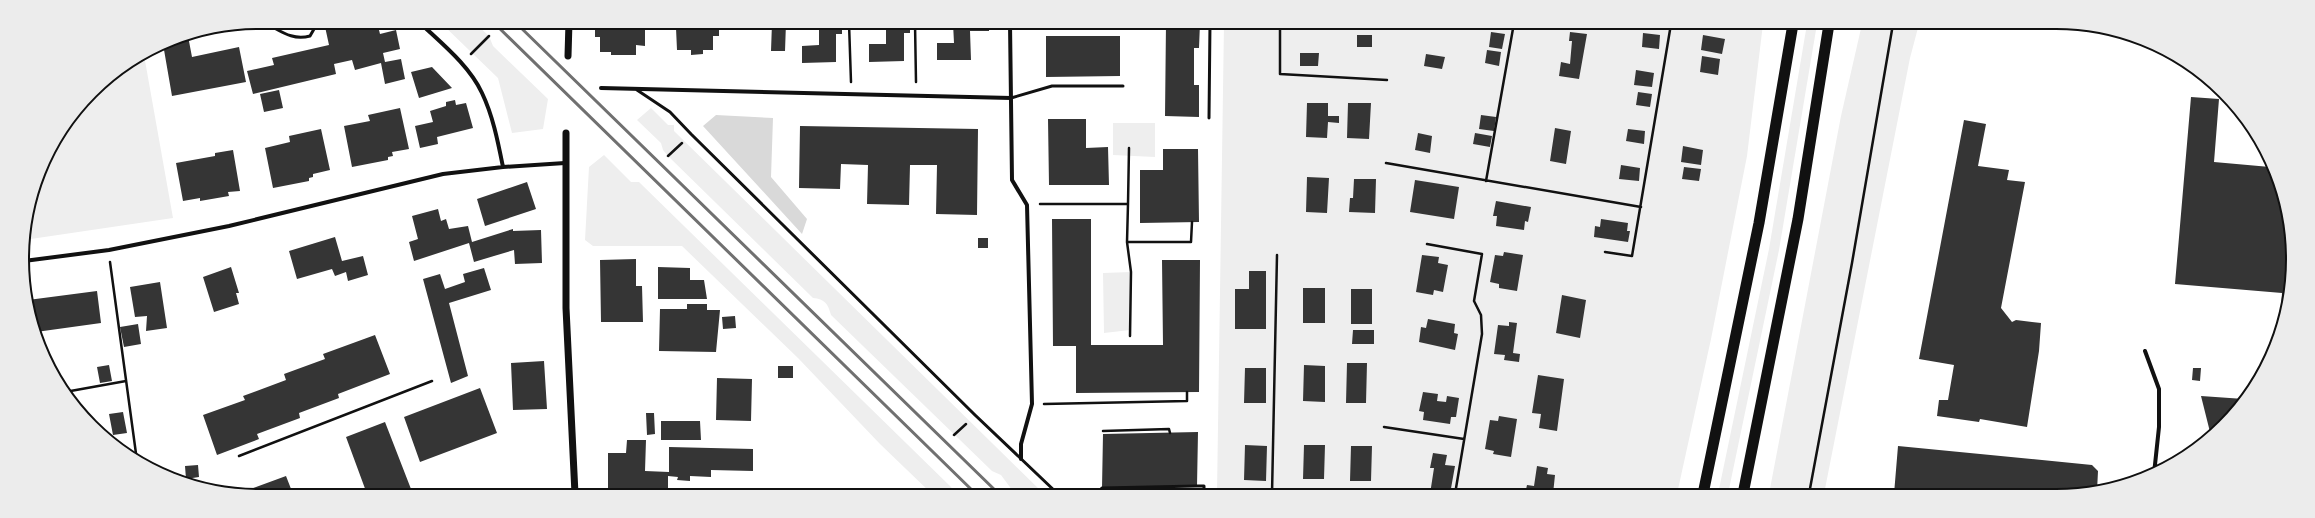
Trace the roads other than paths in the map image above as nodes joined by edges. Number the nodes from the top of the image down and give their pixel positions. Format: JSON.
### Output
{"nodes":[{"id":1,"x":276,"y":29,"type":"edge"},
{"id":2,"x":314,"y":29,"type":"edge"},
{"id":3,"x":426,"y":29,"type":"edge"},
{"id":4,"x":569,"y":29,"type":"edge"},
{"id":5,"x":1010,"y":29,"type":"edge"},
{"id":6,"x":1210,"y":29,"type":"edge"},
{"id":7,"x":1792,"y":29,"type":"edge"},
{"id":8,"x":1828,"y":29,"type":"edge"},
{"id":9,"x":1834,"y":29,"type":"edge"},
{"id":10,"x":1826,"y":49,"type":"junction"},
{"id":11,"x":568,"y":56,"type":"dead end"},
{"id":12,"x":1123,"y":86,"type":"dead end"},
{"id":13,"x":601,"y":88,"type":"dead end"},
{"id":14,"x":637,"y":90,"type":"junction"},
{"id":15,"x":1011,"y":98,"type":"junction"},
{"id":16,"x":1209,"y":118,"type":"dead end"},
{"id":17,"x":566,"y":133,"type":"dead end"},
{"id":18,"x":565,"y":163,"type":"junction"},
{"id":19,"x":503,"y":167,"type":"junction"},
{"id":20,"x":29,"y":261,"type":"edge"},
{"id":21,"x":2145,"y":351,"type":"dead end"},
{"id":22,"x":1020,"y":459,"type":"junction"},
{"id":23,"x":2155,"y":466,"type":"edge"},
{"id":24,"x":575,"y":489,"type":"edge"},
{"id":25,"x":1053,"y":489,"type":"edge"},
{"id":26,"x":1101,"y":489,"type":"edge"},
{"id":27,"x":1204,"y":489,"type":"edge"},
{"id":28,"x":1704,"y":489,"type":"edge"},
{"id":29,"x":1744,"y":489,"type":"edge"}],
"edges":[{"from":1,"to":2,"type":"lane"},
{"from":3,"to":19,"type":"street"},
{"from":4,"to":11,"type":"street"},
{"from":5,"to":15,"type":"street"},
{"from":6,"to":16,"type":"lane"},
{"from":7,"to":28,"type":"highway"},
{"from":8,"to":10,"type":"highway"},
{"from":9,"to":10,"type":"highway"},
{"from":10,"to":29,"type":"highway"},
{"from":12,"to":15,"type":"lane"},
{"from":13,"to":14,"type":"street"},
{"from":14,"to":15,"type":"street"},
{"from":14,"to":22,"type":"lane"},
{"from":15,"to":22,"type":"street"},
{"from":17,"to":18,"type":"street"},
{"from":18,"to":19,"type":"street"},
{"from":18,"to":24,"type":"street"},
{"from":19,"to":20,"type":"street"},
{"from":21,"to":23,"type":"street"},
{"from":22,"to":25,"type":"lane"},
{"from":26,"to":27,"type":"lane"}]}
